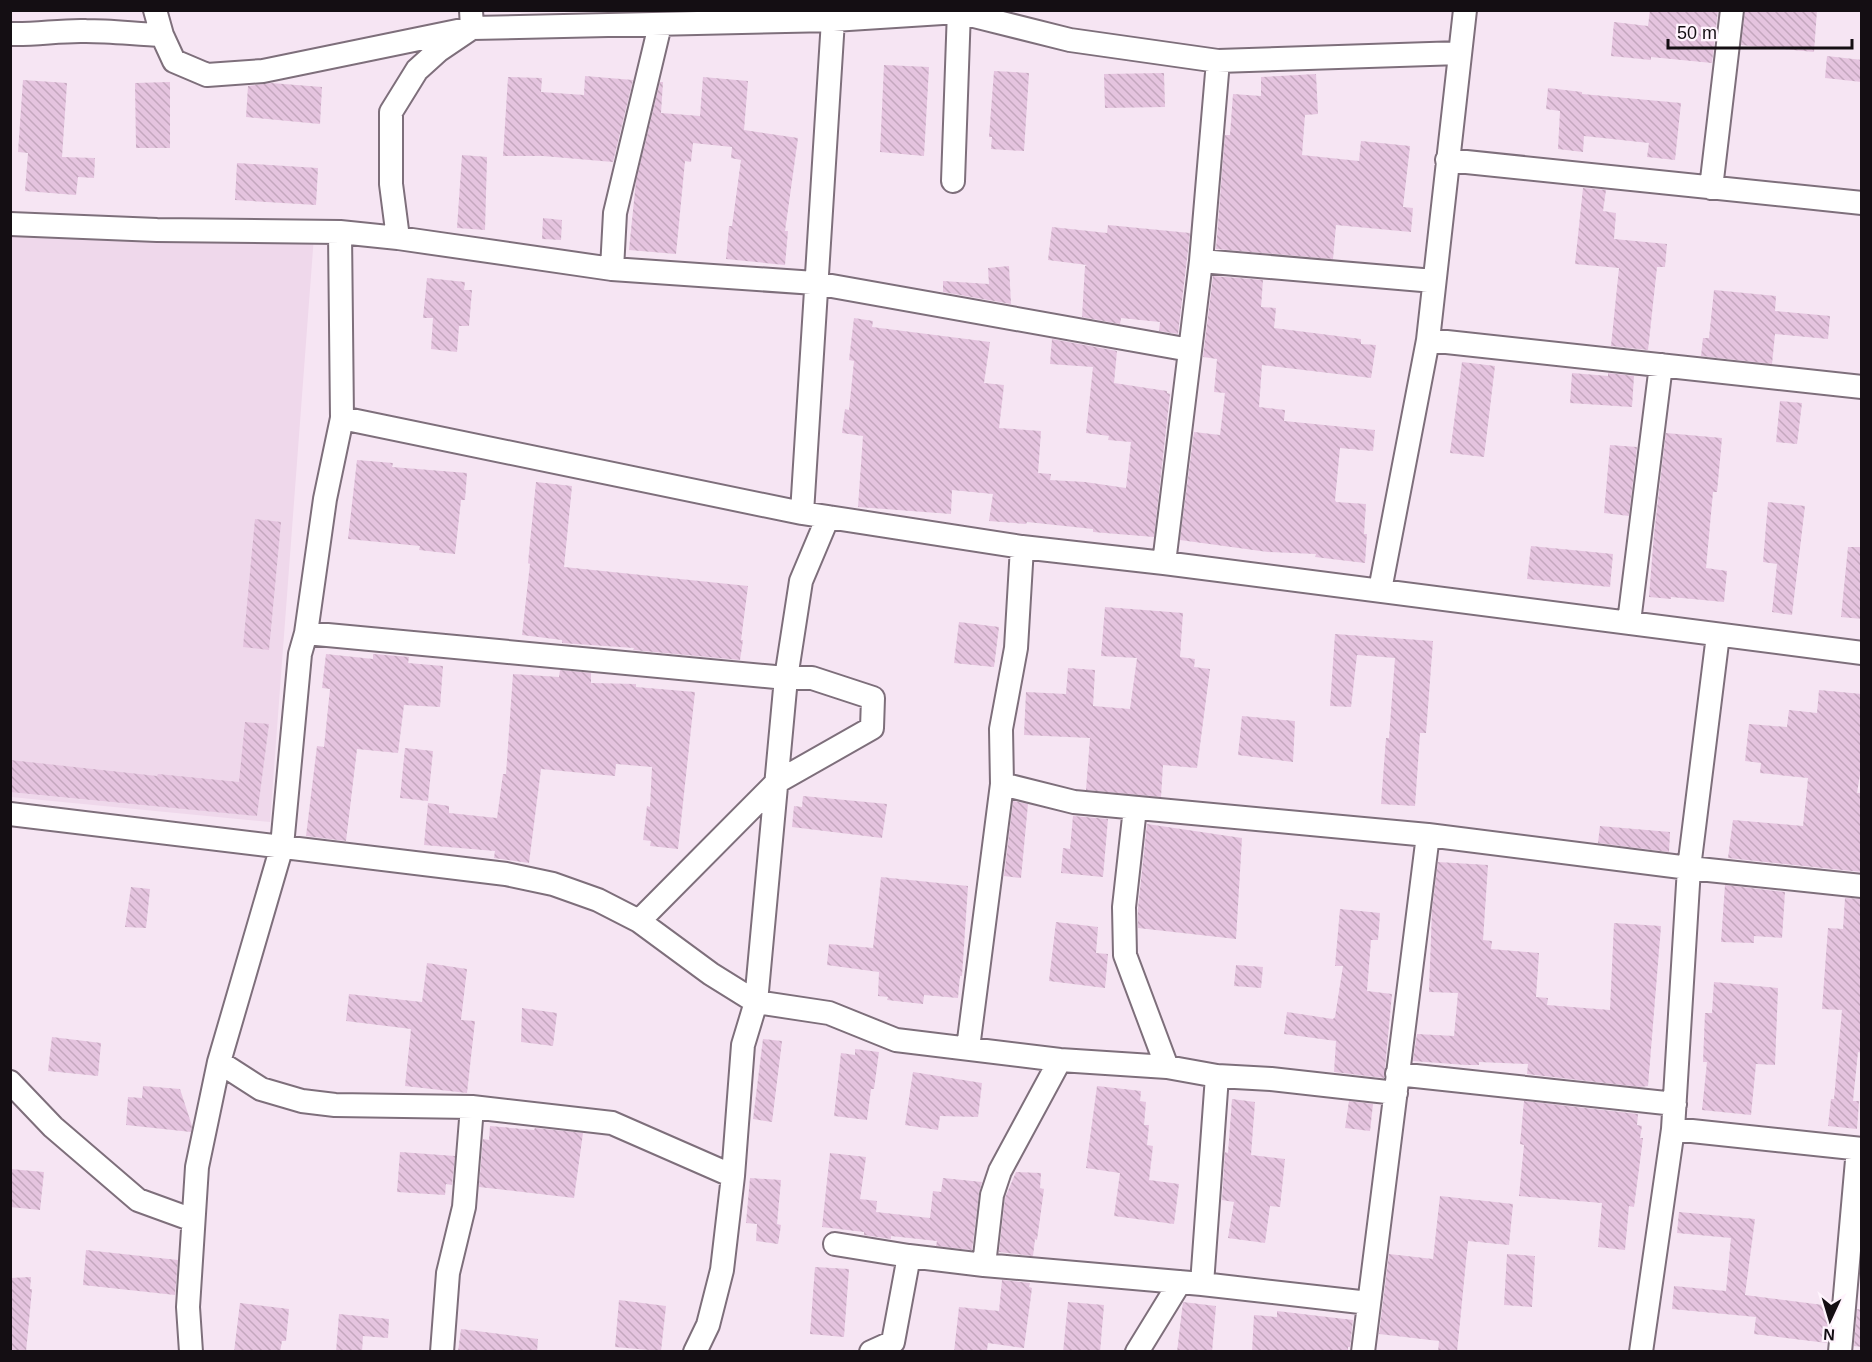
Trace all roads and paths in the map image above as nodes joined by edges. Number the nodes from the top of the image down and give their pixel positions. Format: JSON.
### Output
{"nodes":[{"id":1,"x":155,"y":10,"type":"edge"},
{"id":2,"x":1465,"y":10,"type":"edge"},
{"id":3,"x":1732,"y":10,"type":"edge"},
{"id":4,"x":959,"y":11,"type":"edge"},
{"id":5,"x":472,"y":19,"type":"edge"},
{"id":6,"x":833,"y":20,"type":"junction"},
{"id":7,"x":660,"y":25,"type":"junction"},
{"id":8,"x":10,"y":34,"type":"edge"},
{"id":9,"x":162,"y":35,"type":"junction"},
{"id":10,"x":1460,"y":53,"type":"junction"},
{"id":11,"x":1218,"y":61,"type":"junction"},
{"id":12,"x":1447,"y":160,"type":"junction"},
{"id":13,"x":953,"y":180,"type":"dead end"},
{"id":14,"x":1711,"y":188,"type":"junction"},
{"id":15,"x":1862,"y":203,"type":"edge"},
{"id":16,"x":10,"y":224,"type":"edge"},
{"id":17,"x":340,"y":232,"type":"junction"},
{"id":18,"x":398,"y":238,"type":"junction"},
{"id":19,"x":1201,"y":261,"type":"junction"},
{"id":20,"x":612,"y":269,"type":"junction"},
{"id":21,"x":1434,"y":281,"type":"junction"},
{"id":22,"x":815,"y":283,"type":"junction"},
{"id":23,"x":1428,"y":340,"type":"junction"},
{"id":24,"x":1190,"y":350,"type":"junction"},
{"id":25,"x":1661,"y":365,"type":"junction"},
{"id":26,"x":1862,"y":387,"type":"edge"},
{"id":27,"x":342,"y":418,"type":"junction"},
{"id":28,"x":802,"y":513,"type":"junction"},
{"id":29,"x":828,"y":517,"type":"junction"},
{"id":30,"x":1022,"y":547,"type":"junction"},
{"id":31,"x":1164,"y":563,"type":"junction"},
{"id":32,"x":1380,"y":590,"type":"junction"},
{"id":33,"x":1629,"y":622,"type":"junction"},
{"id":34,"x":306,"y":633,"type":"junction"},
{"id":35,"x":1718,"y":635,"type":"junction"},
{"id":36,"x":1862,"y":653,"type":"edge"},
{"id":37,"x":786,"y":678,"type":"junction"},
{"id":38,"x":777,"y":782,"type":"junction"},
{"id":39,"x":1002,"y":784,"type":"junction"},
{"id":40,"x":1135,"y":808,"type":"junction"},
{"id":41,"x":10,"y":814,"type":"edge"},
{"id":42,"x":1428,"y":835,"type":"junction"},
{"id":43,"x":282,"y":846,"type":"junction"},
{"id":44,"x":1689,"y":868,"type":"junction"},
{"id":45,"x":1862,"y":886,"type":"edge"},
{"id":46,"x":639,"y":921,"type":"junction"},
{"id":47,"x":756,"y":1002,"type":"junction"},
{"id":48,"x":968,"y":1048,"type":"junction"},
{"id":49,"x":1060,"y":1060,"type":"junction"},
{"id":50,"x":219,"y":1062,"type":"junction"},
{"id":51,"x":1167,"y":1067,"type":"junction"},
{"id":52,"x":1217,"y":1076,"type":"junction"},
{"id":53,"x":10,"y":1082,"type":"edge"},
{"id":54,"x":1397,"y":1083,"type":"junction"},
{"id":55,"x":1675,"y":1104,"type":"junction"},
{"id":56,"x":472,"y":1107,"type":"junction"},
{"id":57,"x":1673,"y":1129,"type":"junction"},
{"id":58,"x":1860,"y":1149,"type":"edge"},
{"id":59,"x":733,"y":1176,"type":"junction"},
{"id":60,"x":193,"y":1220,"type":"junction"},
{"id":61,"x":834,"y":1244,"type":"dead end"},
{"id":62,"x":909,"y":1256,"type":"junction"},
{"id":63,"x":984,"y":1265,"type":"junction"},
{"id":64,"x":1191,"y":1283,"type":"junction"},
{"id":65,"x":1369,"y":1303,"type":"junction"},
{"id":66,"x":191,"y":1352,"type":"edge"},
{"id":67,"x":442,"y":1352,"type":"edge"},
{"id":68,"x":695,"y":1352,"type":"edge"},
{"id":69,"x":871,"y":1352,"type":"edge"},
{"id":70,"x":1137,"y":1352,"type":"edge"},
{"id":71,"x":1363,"y":1352,"type":"edge"},
{"id":72,"x":1641,"y":1352,"type":"edge"},
{"id":73,"x":1840,"y":1352,"type":"edge"}],
"edges":[{"from":1,"to":9,"type":"street"},
{"from":2,"to":10,"type":"street"},
{"from":3,"to":14,"type":"street"},
{"from":4,"to":6,"type":"street"},
{"from":4,"to":11,"type":"street"},
{"from":4,"to":13,"type":"street"},
{"from":5,"to":7,"type":"street"},
{"from":5,"to":9,"type":"street"},
{"from":5,"to":18,"type":"street"},
{"from":6,"to":7,"type":"street"},
{"from":6,"to":22,"type":"street"},
{"from":7,"to":20,"type":"street"},
{"from":8,"to":9,"type":"street"},
{"from":10,"to":11,"type":"street"},
{"from":10,"to":12,"type":"street"},
{"from":11,"to":19,"type":"street"},
{"from":12,"to":14,"type":"street"},
{"from":12,"to":21,"type":"street"},
{"from":14,"to":15,"type":"street"},
{"from":16,"to":17,"type":"street"},
{"from":17,"to":18,"type":"street"},
{"from":17,"to":27,"type":"street"},
{"from":18,"to":20,"type":"street"},
{"from":19,"to":21,"type":"street"},
{"from":19,"to":24,"type":"street"},
{"from":20,"to":22,"type":"street"},
{"from":21,"to":23,"type":"street"},
{"from":22,"to":24,"type":"street"},
{"from":22,"to":28,"type":"street"},
{"from":23,"to":25,"type":"street"},
{"from":23,"to":32,"type":"street"},
{"from":24,"to":31,"type":"street"},
{"from":25,"to":26,"type":"street"},
{"from":25,"to":33,"type":"street"},
{"from":27,"to":28,"type":"street"},
{"from":27,"to":34,"type":"street"},
{"from":28,"to":29,"type":"street"},
{"from":29,"to":30,"type":"street"},
{"from":29,"to":37,"type":"street"},
{"from":30,"to":31,"type":"street"},
{"from":30,"to":39,"type":"street"},
{"from":31,"to":32,"type":"street"},
{"from":32,"to":33,"type":"street"},
{"from":33,"to":35,"type":"street"},
{"from":34,"to":37,"type":"street"},
{"from":34,"to":43,"type":"street"},
{"from":35,"to":36,"type":"street"},
{"from":35,"to":44,"type":"street"},
{"from":37,"to":38,"type":"street"},
{"from":37,"to":38,"type":"street"},
{"from":38,"to":46,"type":"street"},
{"from":38,"to":47,"type":"street"},
{"from":39,"to":40,"type":"street"},
{"from":39,"to":48,"type":"street"},
{"from":40,"to":42,"type":"street"},
{"from":40,"to":51,"type":"street"},
{"from":41,"to":43,"type":"street"},
{"from":42,"to":44,"type":"street"},
{"from":42,"to":54,"type":"street"},
{"from":43,"to":46,"type":"street"},
{"from":43,"to":50,"type":"street"},
{"from":44,"to":45,"type":"street"},
{"from":44,"to":55,"type":"street"},
{"from":46,"to":47,"type":"street"},
{"from":47,"to":48,"type":"street"},
{"from":47,"to":59,"type":"street"},
{"from":48,"to":49,"type":"street"},
{"from":49,"to":51,"type":"street"},
{"from":49,"to":63,"type":"street"},
{"from":50,"to":56,"type":"street"},
{"from":50,"to":60,"type":"street"},
{"from":51,"to":52,"type":"street"},
{"from":52,"to":54,"type":"street"},
{"from":52,"to":64,"type":"street"},
{"from":53,"to":60,"type":"street"},
{"from":54,"to":55,"type":"street"},
{"from":54,"to":65,"type":"street"},
{"from":55,"to":57,"type":"street"},
{"from":56,"to":59,"type":"street"},
{"from":56,"to":67,"type":"street"},
{"from":57,"to":58,"type":"street"},
{"from":57,"to":72,"type":"street"},
{"from":58,"to":73,"type":"street"},
{"from":59,"to":68,"type":"street"},
{"from":60,"to":66,"type":"street"},
{"from":61,"to":62,"type":"street"},
{"from":62,"to":63,"type":"street"},
{"from":62,"to":69,"type":"street"},
{"from":63,"to":64,"type":"street"},
{"from":64,"to":65,"type":"street"},
{"from":64,"to":70,"type":"street"},
{"from":65,"to":71,"type":"street"}]}
